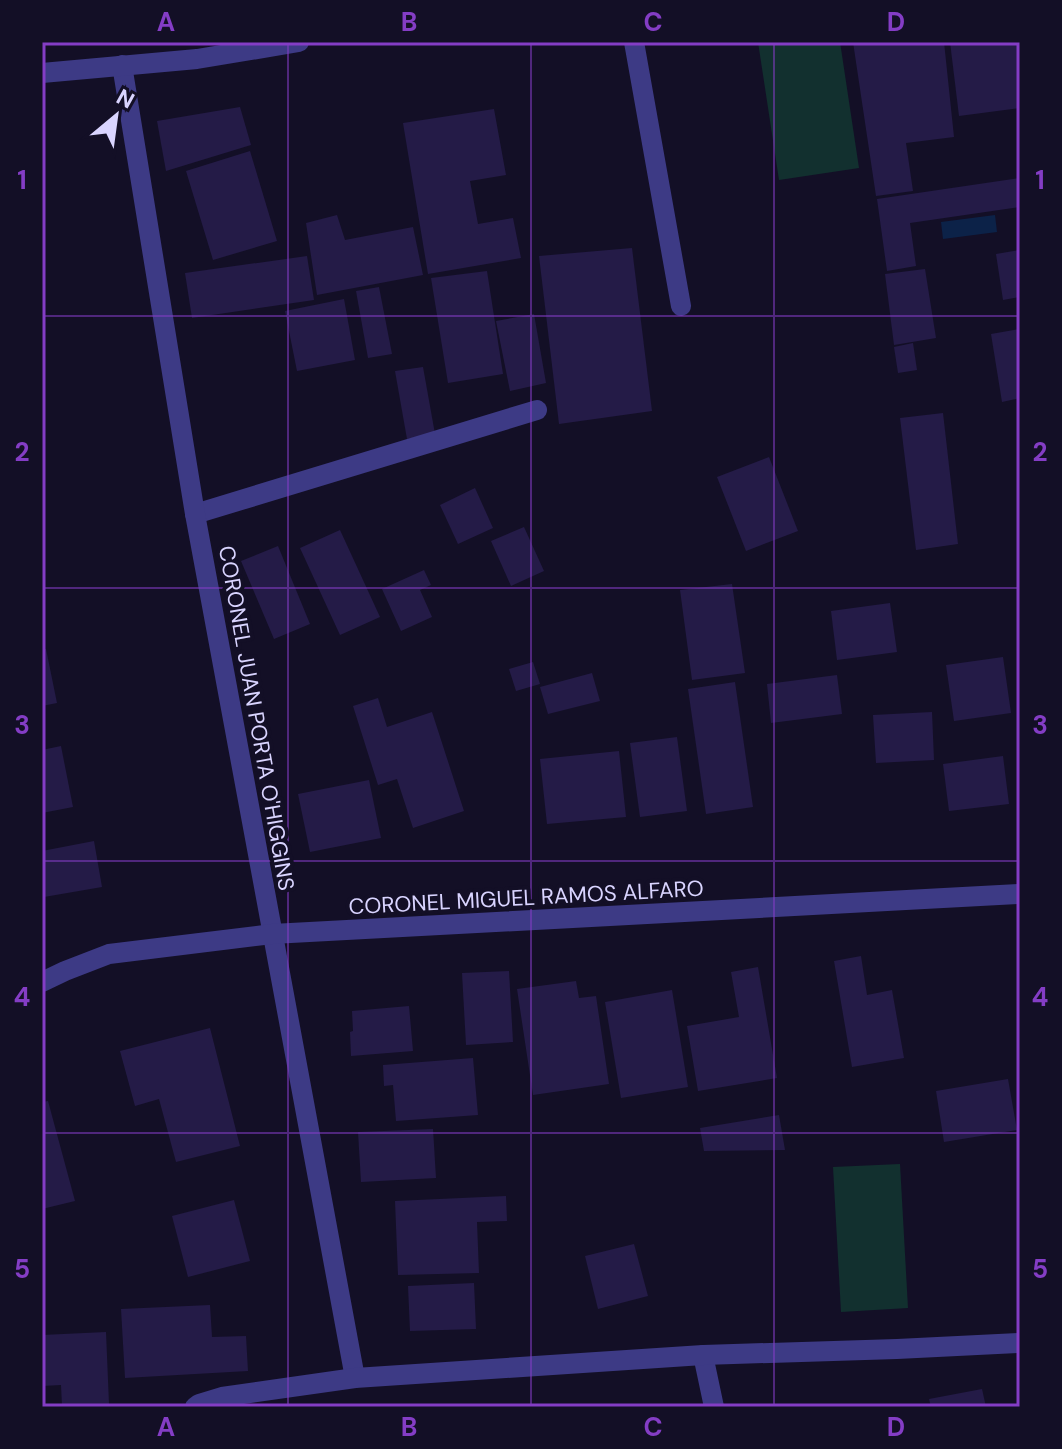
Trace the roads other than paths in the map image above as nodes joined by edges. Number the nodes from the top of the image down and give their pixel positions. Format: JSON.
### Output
{"nodes":[{"id":1,"x":299,"y":42,"type":"edge"},
{"id":2,"x":634,"y":42,"type":"edge"},
{"id":3,"x":193,"y":50,"type":"edge"},
{"id":4,"x":122,"y":65,"type":"junction"},
{"id":5,"x":42,"y":73,"type":"edge"},
{"id":6,"x":681,"y":306,"type":"dead end"},
{"id":7,"x":537,"y":410,"type":"dead end"},
{"id":8,"x":195,"y":514,"type":"junction"},
{"id":9,"x":1020,"y":894,"type":"edge"},
{"id":10,"x":272,"y":934,"type":"junction"},
{"id":11,"x":42,"y":982,"type":"edge"},
{"id":12,"x":1020,"y":1343,"type":"edge"},
{"id":13,"x":703,"y":1355,"type":"junction"},
{"id":14,"x":355,"y":1378,"type":"junction"},
{"id":15,"x":195,"y":1407,"type":"edge"},
{"id":16,"x":714,"y":1407,"type":"edge"}],
"edges":[{"from":1,"to":3,"type":"street"},
{"from":2,"to":6,"type":"street"},
{"from":3,"to":4,"type":"street"},
{"from":4,"to":5,"type":"street"},
{"from":4,"to":8,"type":"street","name":"CORONEL JUAN PORTA O'HIGGINS"},
{"from":7,"to":8,"type":"street"},
{"from":8,"to":10,"type":"street","name":"CORONEL JUAN PORTA O'HIGGINS"},
{"from":9,"to":10,"type":"street","name":"CORONEL MIGUEL RAMOS ALFARO"},
{"from":10,"to":11,"type":"street","name":"CORONEL MIGUEL RAMOS ALFARO"},
{"from":10,"to":14,"type":"street","name":"CORONEL JUAN PORTA O'HIGGINS"},
{"from":12,"to":13,"type":"street"},
{"from":13,"to":14,"type":"street"},
{"from":13,"to":16,"type":"street"},
{"from":14,"to":15,"type":"street"}]}
